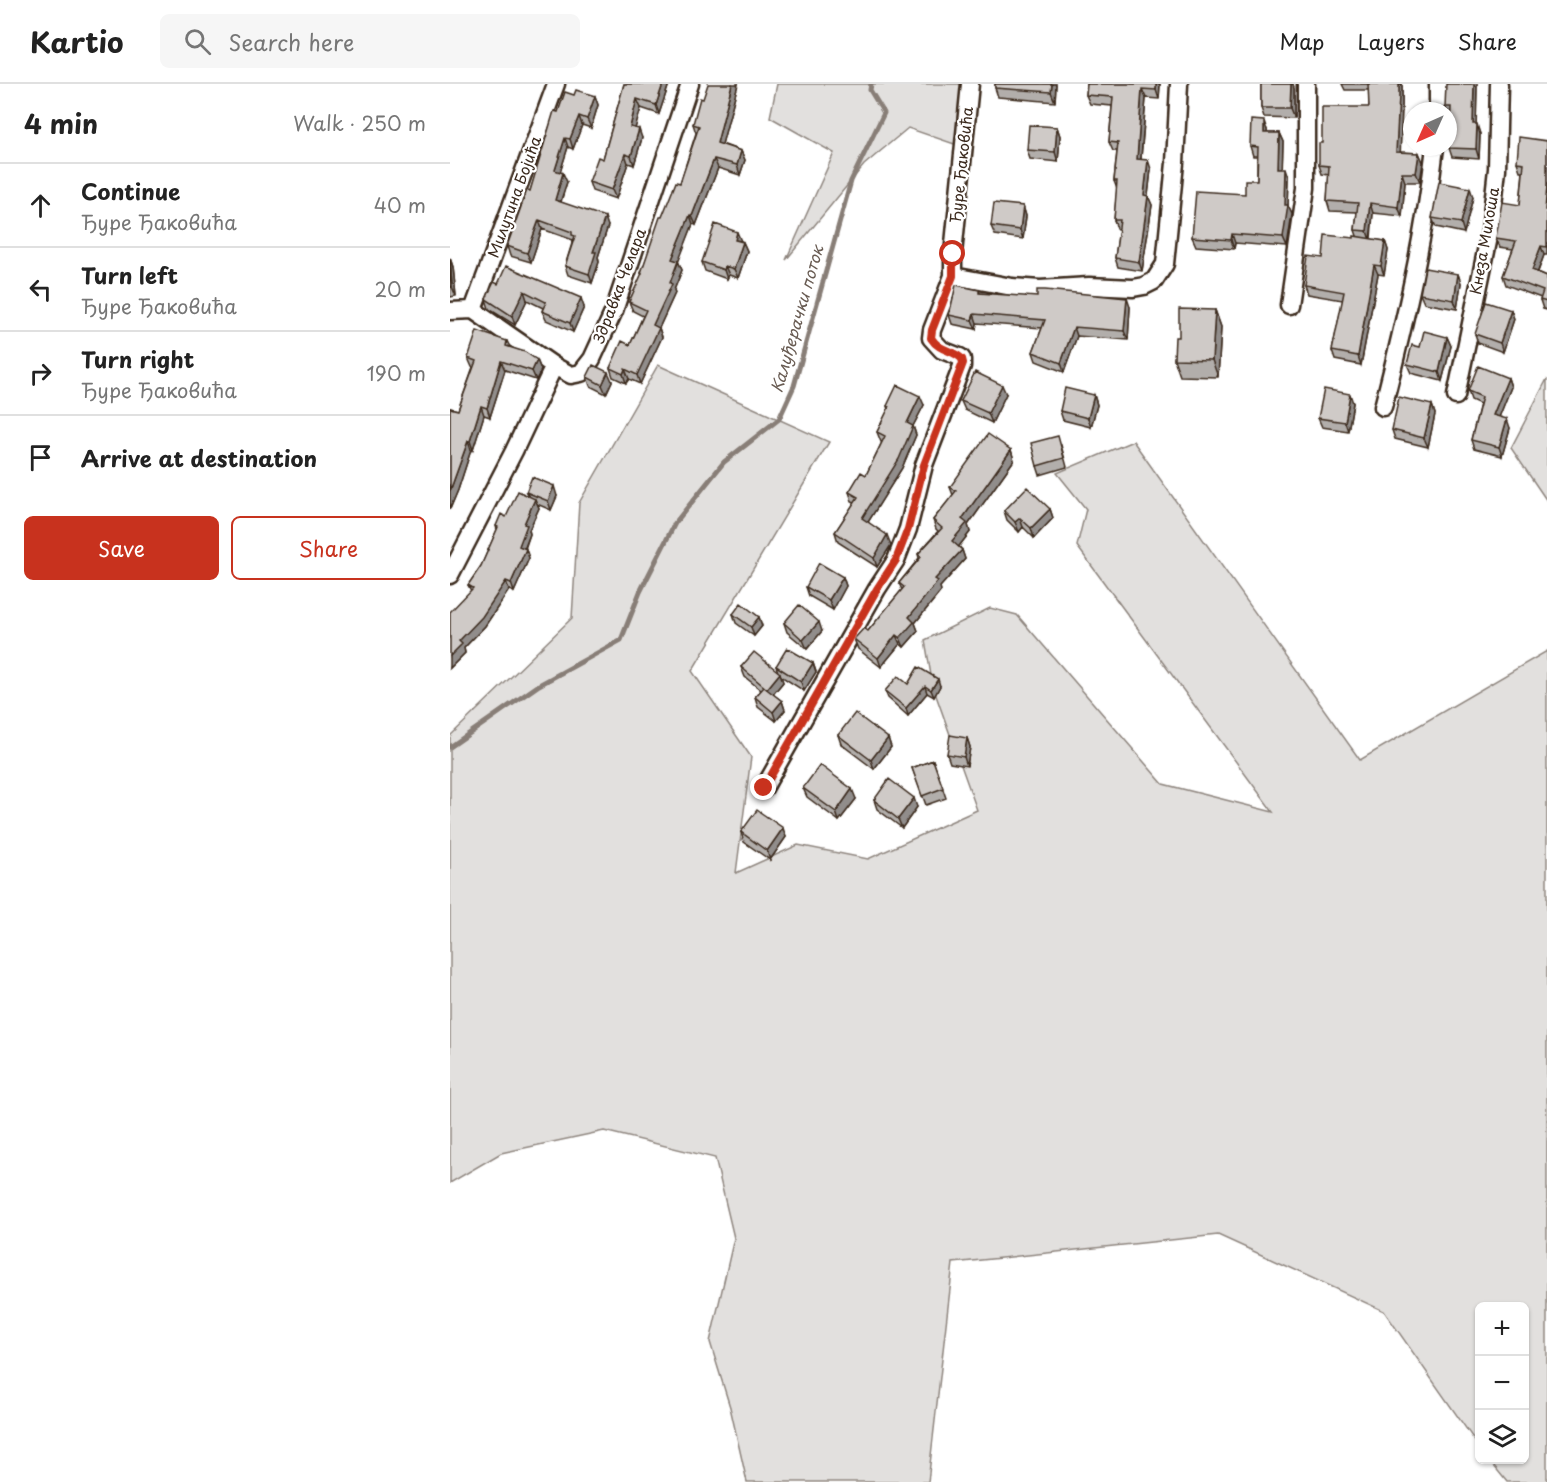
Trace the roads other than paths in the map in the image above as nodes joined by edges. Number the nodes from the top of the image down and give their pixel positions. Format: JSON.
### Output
{"nodes":[{"id":1,"x":556,"y":84,"type":"edge"},
{"id":2,"x":690,"y":84,"type":"edge"},
{"id":3,"x":970,"y":84,"type":"edge"},
{"id":4,"x":1179,"y":84,"type":"edge"},
{"id":5,"x":1306,"y":84,"type":"edge"},
{"id":6,"x":1438,"y":84,"type":"edge"},
{"id":7,"x":1499,"y":84,"type":"edge"},
{"id":8,"x":1437,"y":102,"type":"edge"},
{"id":9,"x":1434,"y":156,"type":"edge"},
{"id":10,"x":953,"y":276,"type":"junction"},
{"id":11,"x":1289,"y":305,"type":"dead end"},
{"id":12,"x":472,"y":310,"type":"junction"},
{"id":13,"x":450,"y":312,"type":"edge"},
{"id":14,"x":554,"y":366,"type":"junction"},
{"id":15,"x":1456,"y":396,"type":"dead end"},
{"id":16,"x":1383,"y":407,"type":"dead end"},
{"id":17,"x":450,"y":575,"type":"edge"},
{"id":18,"x":764,"y":788,"type":"dead end"}],
"edges":[{"from":1,"to":12,"type":"street","name":"Милутина Бојића"},
{"from":2,"to":14,"type":"street","name":"Здравка Челара"},
{"from":3,"to":10,"type":"street","name":"Ђуре Ђаковића"},
{"from":4,"to":10,"type":"street"},
{"from":5,"to":11,"type":"street"},
{"from":6,"to":8,"type":"street"},
{"from":7,"to":15,"type":"street","name":"Кнеза Милоша"},
{"from":9,"to":16,"type":"street"},
{"from":10,"to":18,"type":"street","name":"Ђуре Ђаковића"},
{"from":12,"to":13,"type":"street"},
{"from":12,"to":14,"type":"street"},
{"from":14,"to":17,"type":"street"}]}
